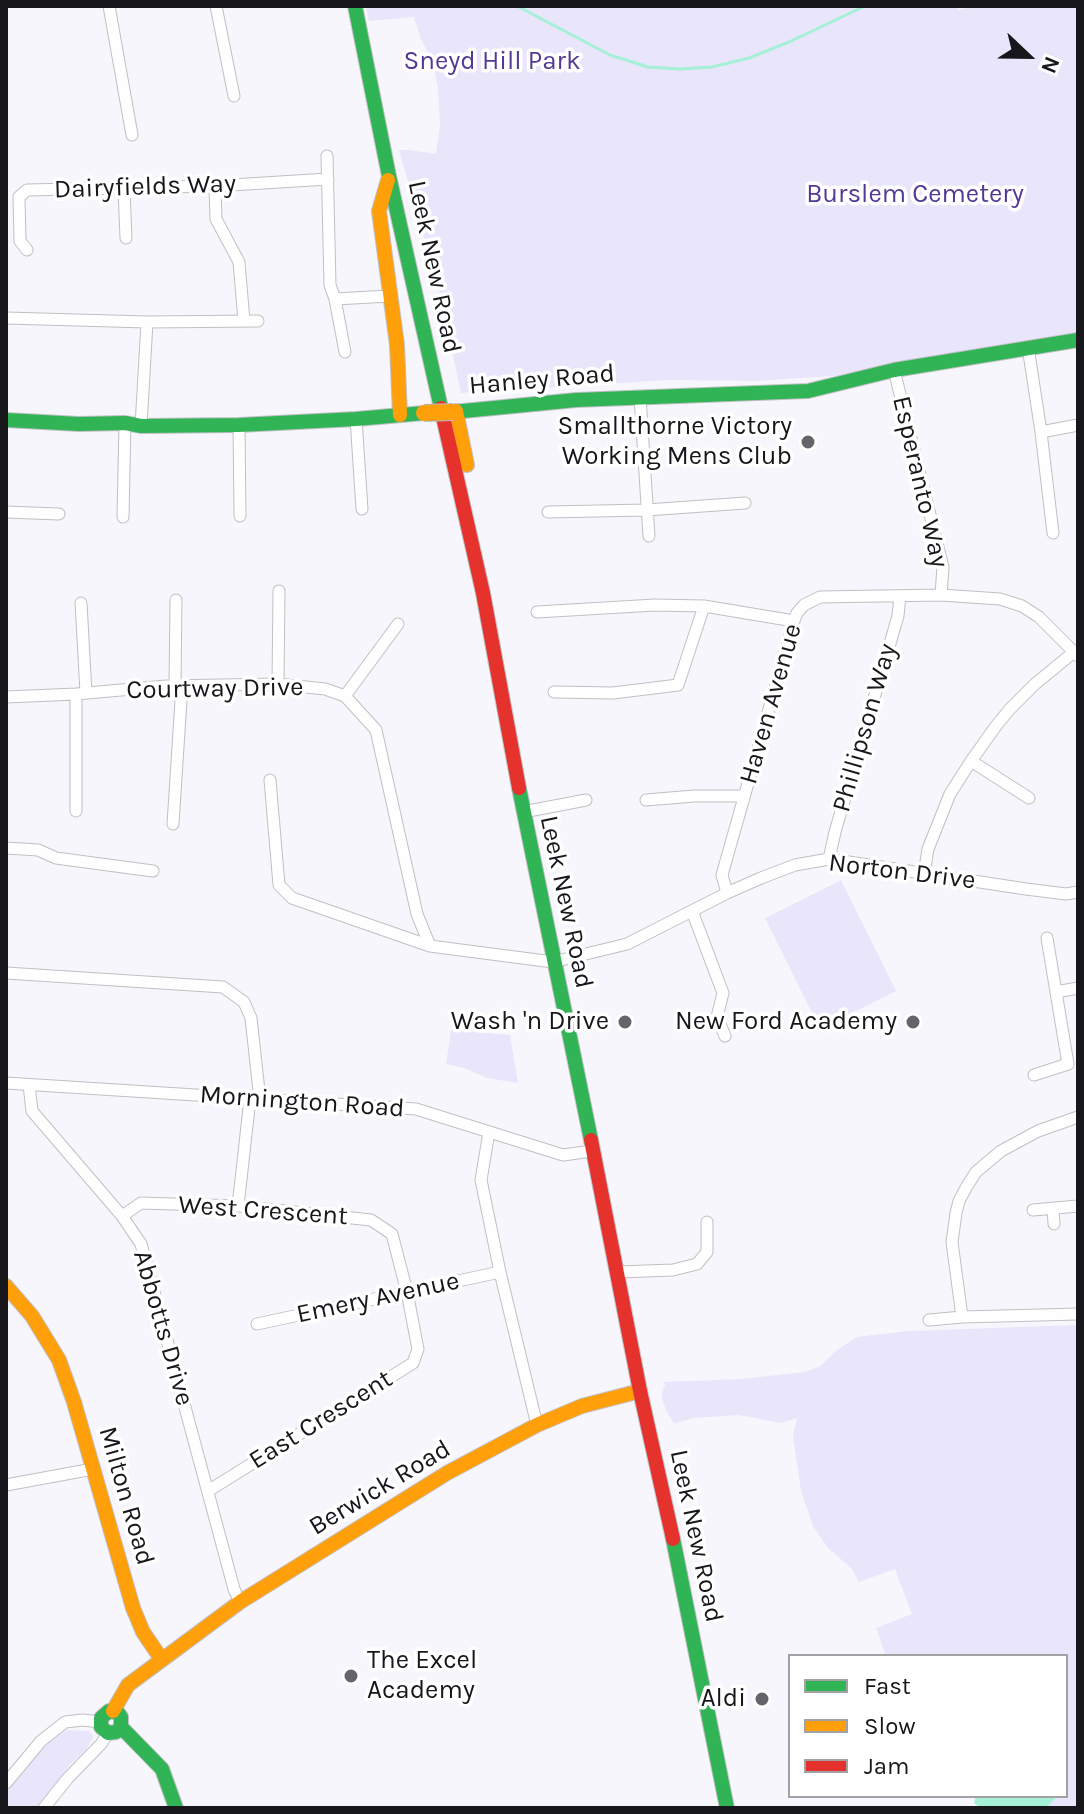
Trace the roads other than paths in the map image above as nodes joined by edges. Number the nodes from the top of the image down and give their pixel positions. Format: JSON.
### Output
{"nodes":[{"id":1,"x":109,"y":6,"type":"edge"},
{"id":2,"x":216,"y":6,"type":"edge"},
{"id":3,"x":355,"y":6,"type":"edge"},
{"id":4,"x":234,"y":96,"type":"dead end"},
{"id":5,"x":132,"y":135,"type":"dead end"},
{"id":6,"x":327,"y":156,"type":"dead end"},
{"id":7,"x":389,"y":176,"type":"junction"},
{"id":8,"x":328,"y":179,"type":"junction"},
{"id":9,"x":215,"y":186,"type":"junction"},
{"id":10,"x":124,"y":189,"type":"junction"},
{"id":11,"x":126,"y":238,"type":"dead end"},
{"id":12,"x":27,"y":250,"type":"dead end"},
{"id":13,"x":390,"y":296,"type":"junction"},
{"id":14,"x":335,"y":299,"type":"junction"},
{"id":15,"x":6,"y":318,"type":"edge"},
{"id":16,"x":244,"y":321,"type":"junction"},
{"id":17,"x":258,"y":321,"type":"dead end"},
{"id":18,"x":147,"y":322,"type":"junction"},
{"id":19,"x":1078,"y":340,"type":"edge"},
{"id":20,"x":1028,"y":347,"type":"junction"},
{"id":21,"x":345,"y":352,"type":"dead end"},
{"id":22,"x":894,"y":370,"type":"junction"},
{"id":23,"x":640,"y":396,"type":"junction"},
{"id":24,"x":454,"y":411,"type":"junction"},
{"id":25,"x":400,"y":415,"type":"junction"},
{"id":26,"x":356,"y":419,"type":"junction"},
{"id":27,"x":6,"y":420,"type":"edge"},
{"id":28,"x":133,"y":424,"type":"junction"},
{"id":29,"x":239,"y":425,"type":"junction"},
{"id":30,"x":1078,"y":425,"type":"edge"},
{"id":31,"x":1041,"y":432,"type":"junction"},
{"id":32,"x":745,"y":503,"type":"dead end"},
{"id":33,"x":362,"y":509,"type":"dead end"},
{"id":34,"x":647,"y":510,"type":"junction"},
{"id":35,"x":6,"y":512,"type":"edge"},
{"id":36,"x":548,"y":512,"type":"dead end"},
{"id":37,"x":59,"y":514,"type":"dead end"},
{"id":38,"x":240,"y":516,"type":"dead end"},
{"id":39,"x":123,"y":517,"type":"dead end"},
{"id":40,"x":1053,"y":533,"type":"dead end"},
{"id":41,"x":649,"y":536,"type":"dead end"},
{"id":42,"x":480,"y":582,"type":"junction"},
{"id":43,"x":279,"y":591,"type":"dead end"},
{"id":44,"x":941,"y":595,"type":"junction"},
{"id":45,"x":900,"y":596,"type":"junction"},
{"id":46,"x":176,"y":600,"type":"dead end"},
{"id":47,"x":81,"y":603,"type":"dead end"},
{"id":48,"x":704,"y":606,"type":"junction"},
{"id":49,"x":537,"y":612,"type":"dead end"},
{"id":50,"x":794,"y":621,"type":"junction"},
{"id":51,"x":398,"y":624,"type":"dead end"},
{"id":52,"x":1076,"y":654,"type":"edge"},
{"id":53,"x":278,"y":684,"type":"junction"},
{"id":54,"x":179,"y":685,"type":"junction"},
{"id":55,"x":554,"y":692,"type":"dead end"},
{"id":56,"x":81,"y":694,"type":"junction"},
{"id":57,"x":345,"y":696,"type":"junction"},
{"id":58,"x":6,"y":697,"type":"edge"},
{"id":59,"x":971,"y":761,"type":"junction"},
{"id":60,"x":270,"y":780,"type":"dead end"},
{"id":61,"x":744,"y":796,"type":"junction"},
{"id":62,"x":1029,"y":798,"type":"dead end"},
{"id":63,"x":586,"y":800,"type":"dead end"},
{"id":64,"x":646,"y":800,"type":"dead end"},
{"id":65,"x":76,"y":811,"type":"dead end"},
{"id":66,"x":523,"y":812,"type":"junction"},
{"id":67,"x":173,"y":824,"type":"dead end"},
{"id":68,"x":6,"y":848,"type":"edge"},
{"id":69,"x":829,"y":859,"type":"junction"},
{"id":70,"x":153,"y":871,"type":"dead end"},
{"id":71,"x":924,"y":874,"type":"junction"},
{"id":72,"x":1078,"y":892,"type":"edge"},
{"id":73,"x":727,"y":893,"type":"junction"},
{"id":74,"x":692,"y":911,"type":"junction"},
{"id":75,"x":1047,"y":938,"type":"dead end"},
{"id":76,"x":430,"y":946,"type":"junction"},
{"id":77,"x":553,"y":962,"type":"junction"},
{"id":78,"x":6,"y":973,"type":"edge"},
{"id":79,"x":1078,"y":988,"type":"edge"},
{"id":80,"x":1056,"y":992,"type":"junction"},
{"id":81,"x":725,"y":1036,"type":"dead end"},
{"id":82,"x":1034,"y":1075,"type":"dead end"},
{"id":83,"x":6,"y":1083,"type":"edge"},
{"id":84,"x":29,"y":1085,"type":"junction"},
{"id":85,"x":255,"y":1099,"type":"junction"},
{"id":86,"x":1078,"y":1117,"type":"edge"},
{"id":87,"x":489,"y":1132,"type":"junction"},
{"id":88,"x":592,"y":1151,"type":"junction"},
{"id":89,"x":238,"y":1206,"type":"junction"},
{"id":90,"x":1078,"y":1206,"type":"edge"},
{"id":91,"x":1053,"y":1208,"type":"junction"},
{"id":92,"x":1033,"y":1210,"type":"dead end"},
{"id":93,"x":122,"y":1216,"type":"junction"},
{"id":94,"x":707,"y":1222,"type":"dead end"},
{"id":95,"x":1054,"y":1224,"type":"dead end"},
{"id":96,"x":500,"y":1272,"type":"junction"},
{"id":97,"x":618,"y":1272,"type":"junction"},
{"id":98,"x":6,"y":1286,"type":"edge"},
{"id":99,"x":407,"y":1292,"type":"junction"},
{"id":100,"x":1078,"y":1314,"type":"edge"},
{"id":101,"x":962,"y":1317,"type":"junction"},
{"id":102,"x":929,"y":1320,"type":"dead end"},
{"id":103,"x":257,"y":1324,"type":"dead end"},
{"id":104,"x":640,"y":1391,"type":"junction"},
{"id":105,"x":537,"y":1425,"type":"junction"},
{"id":106,"x":93,"y":1469,"type":"junction"},
{"id":107,"x":6,"y":1485,"type":"edge"},
{"id":108,"x":208,"y":1491,"type":"junction"},
{"id":109,"x":240,"y":1602,"type":"junction"},
{"id":110,"x":162,"y":1660,"type":"junction"},
{"id":111,"x":110,"y":1727,"type":"junction"},
{"id":112,"x":6,"y":1783,"type":"edge"},
{"id":113,"x":44,"y":1808,"type":"edge"},
{"id":114,"x":176,"y":1808,"type":"edge"},
{"id":115,"x":727,"y":1808,"type":"edge"}],
"edges":[{"from":1,"to":5,"type":"street"},
{"from":2,"to":4,"type":"street"},
{"from":3,"to":7,"type":"main road","name":"Leek New Road"},
{"from":6,"to":8,"type":"street"},
{"from":7,"to":13,"type":"main road"},
{"from":7,"to":42,"type":"main road","name":"Leek New Road"},
{"from":8,"to":9,"type":"street","name":"Dairyfields Way"},
{"from":8,"to":14,"type":"street"},
{"from":9,"to":10,"type":"street","name":"Dairyfields Way"},
{"from":9,"to":16,"type":"street"},
{"from":10,"to":11,"type":"street"},
{"from":10,"to":12,"type":"street","name":"Dairyfields Way"},
{"from":13,"to":14,"type":"street"},
{"from":13,"to":25,"type":"main road"},
{"from":14,"to":21,"type":"street"},
{"from":15,"to":18,"type":"street"},
{"from":16,"to":17,"type":"street"},
{"from":16,"to":18,"type":"street"},
{"from":18,"to":28,"type":"street"},
{"from":19,"to":20,"type":"main road","name":"Hanley Road"},
{"from":20,"to":22,"type":"main road","name":"Hanley Road"},
{"from":20,"to":31,"type":"street"},
{"from":22,"to":23,"type":"main road","name":"Hanley Road"},
{"from":22,"to":44,"type":"street","name":"Esperanto Way"},
{"from":23,"to":24,"type":"main road","name":"Hanley Road"},
{"from":23,"to":34,"type":"street"},
{"from":24,"to":25,"type":"main road","name":"Hanley Road","bridge":true},
{"from":24,"to":42,"type":"main road"},
{"from":25,"to":26,"type":"main road","name":"Hanley Road"},
{"from":26,"to":29,"type":"main road","name":"Hanley Road"},
{"from":26,"to":33,"type":"street"},
{"from":27,"to":28,"type":"main road","name":"Hanley Road"},
{"from":28,"to":29,"type":"main road","name":"Hanley Road"},
{"from":28,"to":39,"type":"street"},
{"from":29,"to":38,"type":"street"},
{"from":30,"to":31,"type":"street"},
{"from":31,"to":40,"type":"street"},
{"from":32,"to":34,"type":"street"},
{"from":34,"to":36,"type":"street"},
{"from":34,"to":41,"type":"street"},
{"from":35,"to":37,"type":"street"},
{"from":42,"to":66,"type":"main road","name":"Leek New Road"},
{"from":43,"to":53,"type":"street"},
{"from":44,"to":45,"type":"street","name":"Haven Avenue"},
{"from":44,"to":52,"type":"street","name":"Haven Avenue"},
{"from":45,"to":50,"type":"street","name":"Haven Avenue"},
{"from":45,"to":69,"type":"street","name":"Phillipson Way"},
{"from":46,"to":54,"type":"street"},
{"from":47,"to":56,"type":"street"},
{"from":48,"to":49,"type":"street"},
{"from":48,"to":50,"type":"street"},
{"from":48,"to":55,"type":"street"},
{"from":50,"to":61,"type":"street","name":"Haven Avenue"},
{"from":51,"to":57,"type":"street"},
{"from":52,"to":59,"type":"street"},
{"from":53,"to":54,"type":"street","name":"Courtway Drive"},
{"from":53,"to":57,"type":"street","name":"Courtway Drive"},
{"from":54,"to":56,"type":"street","name":"Courtway Drive"},
{"from":54,"to":67,"type":"street"},
{"from":56,"to":58,"type":"street","name":"Courtway Drive"},
{"from":56,"to":65,"type":"street"},
{"from":57,"to":76,"type":"street"},
{"from":59,"to":62,"type":"street"},
{"from":59,"to":71,"type":"street"},
{"from":60,"to":76,"type":"street"},
{"from":61,"to":64,"type":"street"},
{"from":61,"to":73,"type":"street","name":"Haven Avenue"},
{"from":63,"to":66,"type":"street"},
{"from":66,"to":77,"type":"main road","name":"Leek New Road"},
{"from":68,"to":70,"type":"street"},
{"from":69,"to":71,"type":"street","name":"Norton Drive"},
{"from":69,"to":73,"type":"street","name":"Norton Drive"},
{"from":71,"to":72,"type":"street","name":"Norton Drive"},
{"from":73,"to":74,"type":"street","name":"Norton Drive"},
{"from":74,"to":77,"type":"street","name":"Norton Drive"},
{"from":74,"to":81,"type":"street"},
{"from":75,"to":80,"type":"street"},
{"from":76,"to":77,"type":"street"},
{"from":77,"to":88,"type":"main road","name":"Leek New Road"},
{"from":78,"to":85,"type":"street"},
{"from":79,"to":80,"type":"street"},
{"from":80,"to":82,"type":"street"},
{"from":83,"to":84,"type":"street","name":"Mornington Road"},
{"from":84,"to":85,"type":"street","name":"Mornington Road"},
{"from":84,"to":93,"type":"street","name":"Abbotts Drive"},
{"from":85,"to":87,"type":"street","name":"Mornington Road"},
{"from":85,"to":89,"type":"street"},
{"from":86,"to":101,"type":"street"},
{"from":87,"to":88,"type":"street","name":"Mornington Road"},
{"from":87,"to":96,"type":"street"},
{"from":88,"to":97,"type":"main road","name":"Leek New Road"},
{"from":89,"to":93,"type":"street","name":"West Crescent"},
{"from":89,"to":99,"type":"street","name":"West Crescent"},
{"from":90,"to":91,"type":"street"},
{"from":91,"to":92,"type":"street"},
{"from":91,"to":95,"type":"street"},
{"from":93,"to":108,"type":"street","name":"Abbotts Drive"},
{"from":94,"to":97,"type":"street"},
{"from":96,"to":99,"type":"street","name":"Emery Avenue"},
{"from":96,"to":105,"type":"street"},
{"from":97,"to":104,"type":"main road","name":"Leek New Road"},
{"from":98,"to":106,"type":"main road","name":"Milton Road"},
{"from":99,"to":103,"type":"street","name":"Emery Avenue"},
{"from":99,"to":108,"type":"street","name":"East Crescent"},
{"from":100,"to":101,"type":"street"},
{"from":101,"to":102,"type":"street"},
{"from":104,"to":105,"type":"main road","name":"Berwick Road"},
{"from":104,"to":115,"type":"main road","name":"Leek New Road"},
{"from":105,"to":109,"type":"main road","name":"Berwick Road"},
{"from":106,"to":107,"type":"street"},
{"from":106,"to":110,"type":"main road","name":"Milton Road"},
{"from":108,"to":109,"type":"street","name":"Abbotts Drive"},
{"from":109,"to":110,"type":"main road","name":"Berwick Road"},
{"from":110,"to":111,"type":"main road"},
{"from":111,"to":112,"type":"street"},
{"from":111,"to":113,"type":"street"},
{"from":111,"to":114,"type":"main road"}]}
